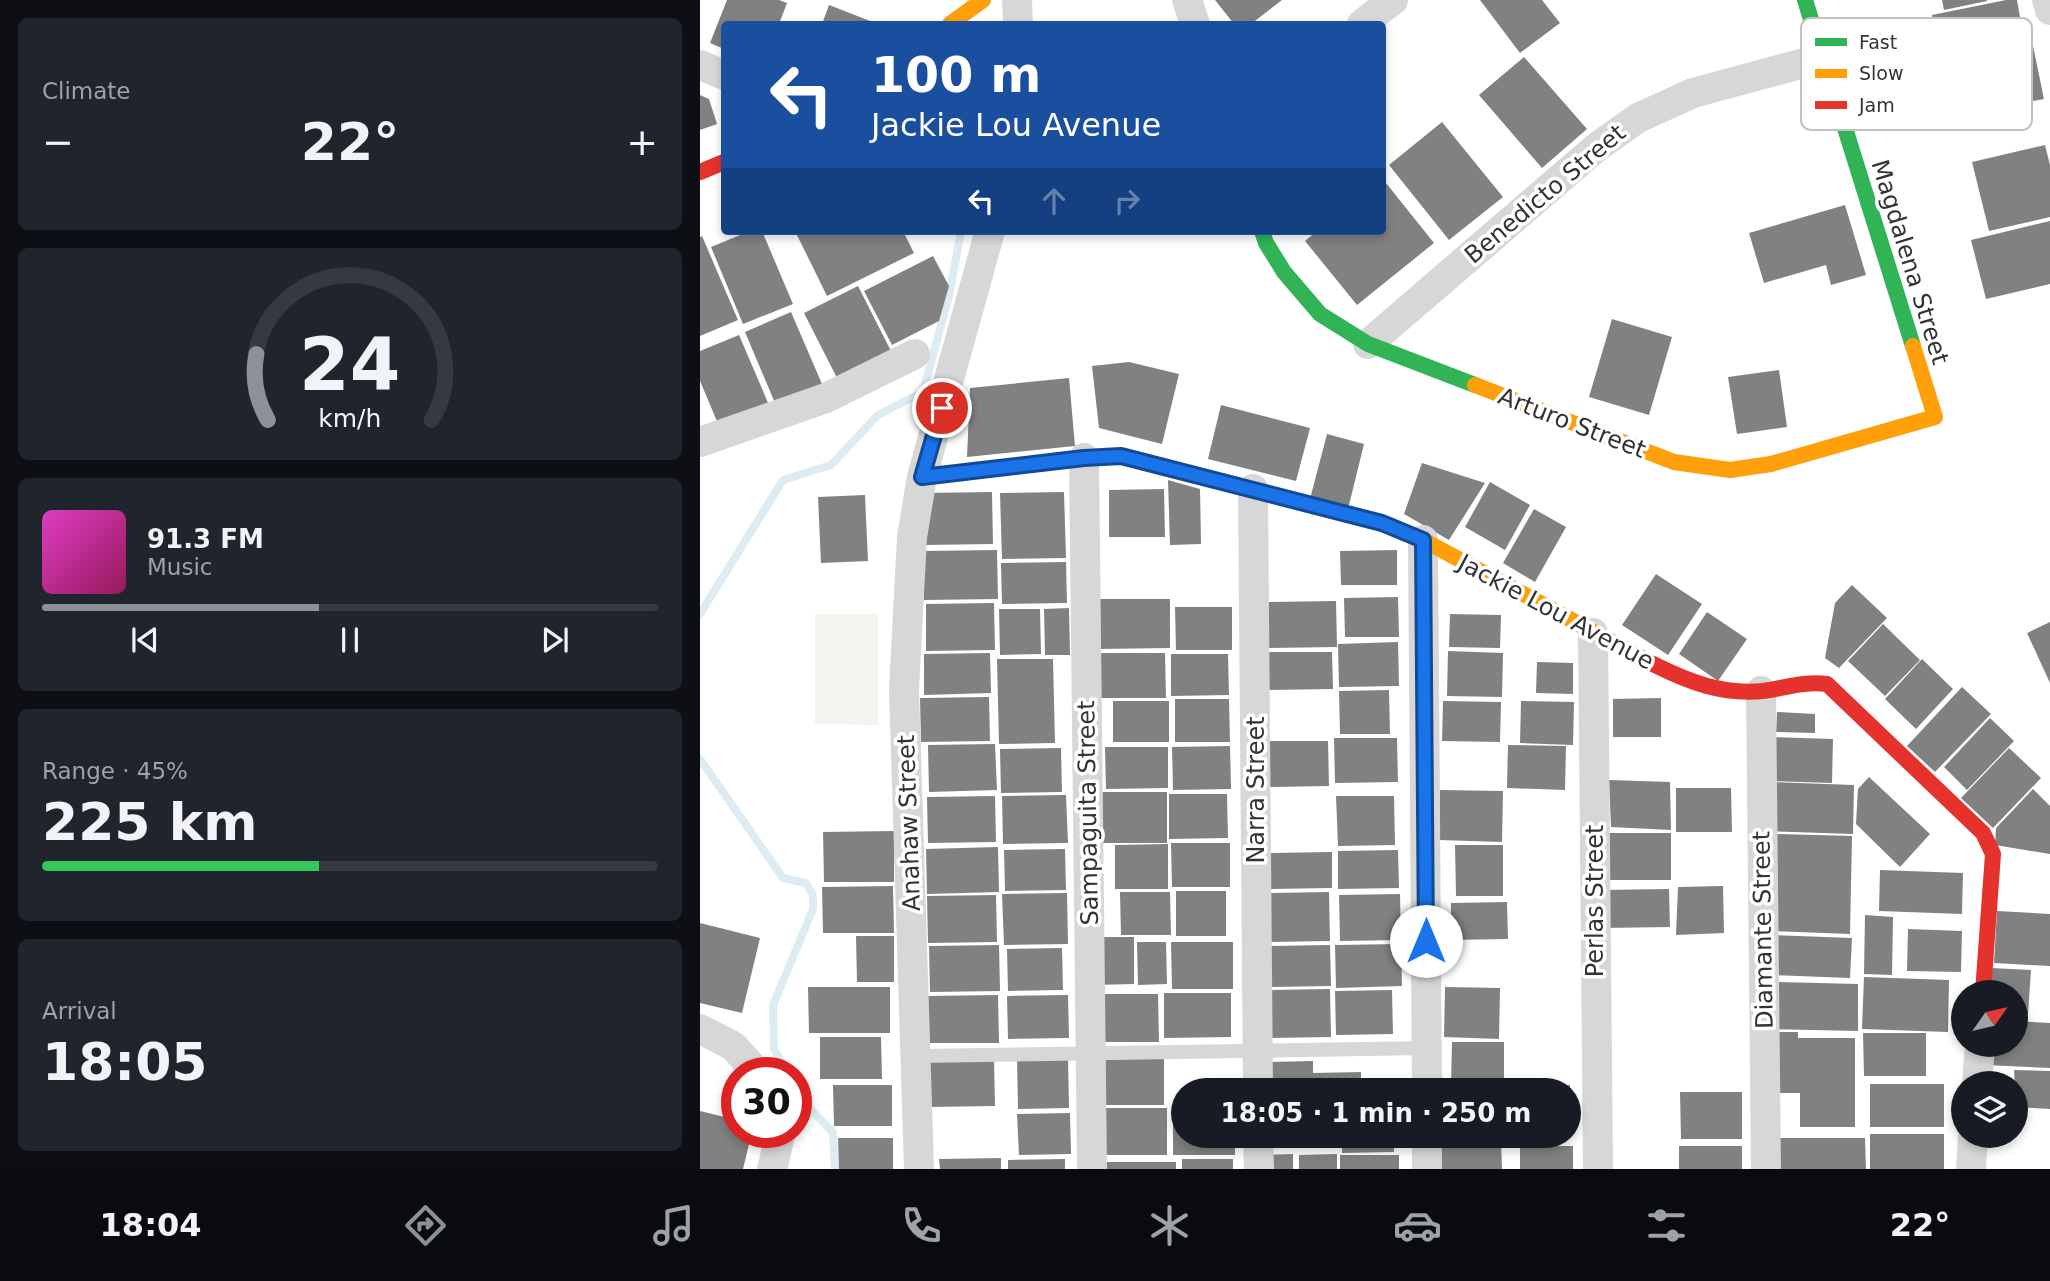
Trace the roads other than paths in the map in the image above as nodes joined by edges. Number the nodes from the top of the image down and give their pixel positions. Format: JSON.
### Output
{"nodes":[{"id":1,"x":983,"y":0,"type":"edge"},
{"id":2,"x":1017,"y":0,"type":"edge"},
{"id":3,"x":1187,"y":0,"type":"edge"},
{"id":4,"x":1393,"y":0,"type":"edge"},
{"id":5,"x":1805,"y":0,"type":"edge"},
{"id":6,"x":2048,"y":0,"type":"edge"},
{"id":7,"x":2050,"y":10,"type":"edge"},
{"id":8,"x":1811,"y":18,"type":"edge"},
{"id":9,"x":954,"y":21,"type":"edge"},
{"id":10,"x":1018,"y":21,"type":"edge"},
{"id":11,"x":1194,"y":21,"type":"edge"},
{"id":12,"x":1366,"y":21,"type":"edge"},
{"id":13,"x":1801,"y":64,"type":"edge"},
{"id":14,"x":700,"y":65,"type":"edge"},
{"id":15,"x":721,"y":74,"type":"edge"},
{"id":16,"x":1846,"y":130,"type":"edge"},
{"id":17,"x":721,"y":163,"type":"edge"},
{"id":18,"x":700,"y":172,"type":"edge"},
{"id":19,"x":988,"y":235,"type":"edge"},
{"id":20,"x":1263,"y":235,"type":"edge"},
{"id":21,"x":1367,"y":344,"type":"junction"},
{"id":22,"x":915,"y":354,"type":"dead end"},
{"id":23,"x":1935,"y":416,"type":"joint"},
{"id":24,"x":700,"y":442,"type":"edge"},
{"id":25,"x":1084,"y":458,"type":"junction"},
{"id":26,"x":922,"y":477,"type":"junction"},
{"id":27,"x":1253,"y":489,"type":"junction"},
{"id":28,"x":1423,"y":540,"type":"junction"},
{"id":29,"x":1593,"y":633,"type":"junction"},
{"id":30,"x":1761,"y":691,"type":"junction"},
{"id":31,"x":1984,"y":980,"type":"edge"},
{"id":32,"x":700,"y":1029,"type":"edge"},
{"id":33,"x":1427,"y":1048,"type":"junction"},
{"id":34,"x":1258,"y":1051,"type":"junction"},
{"id":35,"x":1091,"y":1053,"type":"junction"},
{"id":36,"x":917,"y":1056,"type":"junction"},
{"id":37,"x":743,"y":1057,"type":"edge"},
{"id":38,"x":1258,"y":1078,"type":"edge"},
{"id":39,"x":1427,"y":1078,"type":"edge"},
{"id":40,"x":777,"y":1148,"type":"edge"},
{"id":41,"x":1258,"y":1148,"type":"edge"},
{"id":42,"x":1427,"y":1148,"type":"edge"},
{"id":43,"x":1972,"y":1148,"type":"edge"},
{"id":44,"x":772,"y":1169,"type":"edge"},
{"id":45,"x":919,"y":1169,"type":"edge"},
{"id":46,"x":1092,"y":1169,"type":"edge"},
{"id":47,"x":1259,"y":1169,"type":"edge"},
{"id":48,"x":1427,"y":1169,"type":"edge"},
{"id":49,"x":1598,"y":1169,"type":"edge"},
{"id":50,"x":1766,"y":1169,"type":"edge"},
{"id":51,"x":1971,"y":1169,"type":"edge"}],
"edges":[{"from":1,"to":9,"type":"street"},
{"from":2,"to":10,"type":"street"},
{"from":3,"to":11,"type":"street"},
{"from":4,"to":12,"type":"street"},
{"from":5,"to":8,"type":"street","name":"Magdalena Street"},
{"from":6,"to":7,"type":"street"},
{"from":13,"to":21,"type":"street","name":"Benedicto Street"},
{"from":14,"to":15,"type":"street"},
{"from":16,"to":23,"type":"street","name":"Magdalena Street"},
{"from":17,"to":18,"type":"street"},
{"from":19,"to":26,"type":"street"},
{"from":20,"to":21,"type":"street","name":"Arturo Street"},
{"from":21,"to":23,"type":"street","name":"Arturo Street"},
{"from":22,"to":24,"type":"street"},
{"from":25,"to":26,"type":"street","name":"Jackie Lou Avenue"},
{"from":25,"to":27,"type":"street","name":"Jackie Lou Avenue"},
{"from":25,"to":35,"type":"street","name":"Sampaguita Street"},
{"from":26,"to":36,"type":"street","name":"Anahaw Street"},
{"from":27,"to":28,"type":"street","name":"Jackie Lou Avenue"},
{"from":27,"to":34,"type":"street","name":"Narra Street"},
{"from":28,"to":29,"type":"street","name":"Jackie Lou Avenue"},
{"from":28,"to":33,"type":"street"},
{"from":29,"to":30,"type":"street","name":"Jackie Lou Avenue"},
{"from":29,"to":49,"type":"street","name":"Perlas Street"},
{"from":30,"to":31,"type":"street","name":"Jackie Lou Avenue"},
{"from":30,"to":50,"type":"street","name":"Diamante Street"},
{"from":32,"to":37,"type":"street"},
{"from":33,"to":34,"type":"lane"},
{"from":33,"to":39,"type":"street"},
{"from":34,"to":35,"type":"lane"},
{"from":34,"to":38,"type":"street","name":"Narra Street"},
{"from":35,"to":36,"type":"lane"},
{"from":35,"to":46,"type":"street","name":"Sampaguita Street"},
{"from":36,"to":45,"type":"street","name":"Anahaw Street"},
{"from":40,"to":44,"type":"street"},
{"from":41,"to":47,"type":"street"},
{"from":42,"to":48,"type":"street"},
{"from":43,"to":51,"type":"street"}]}
